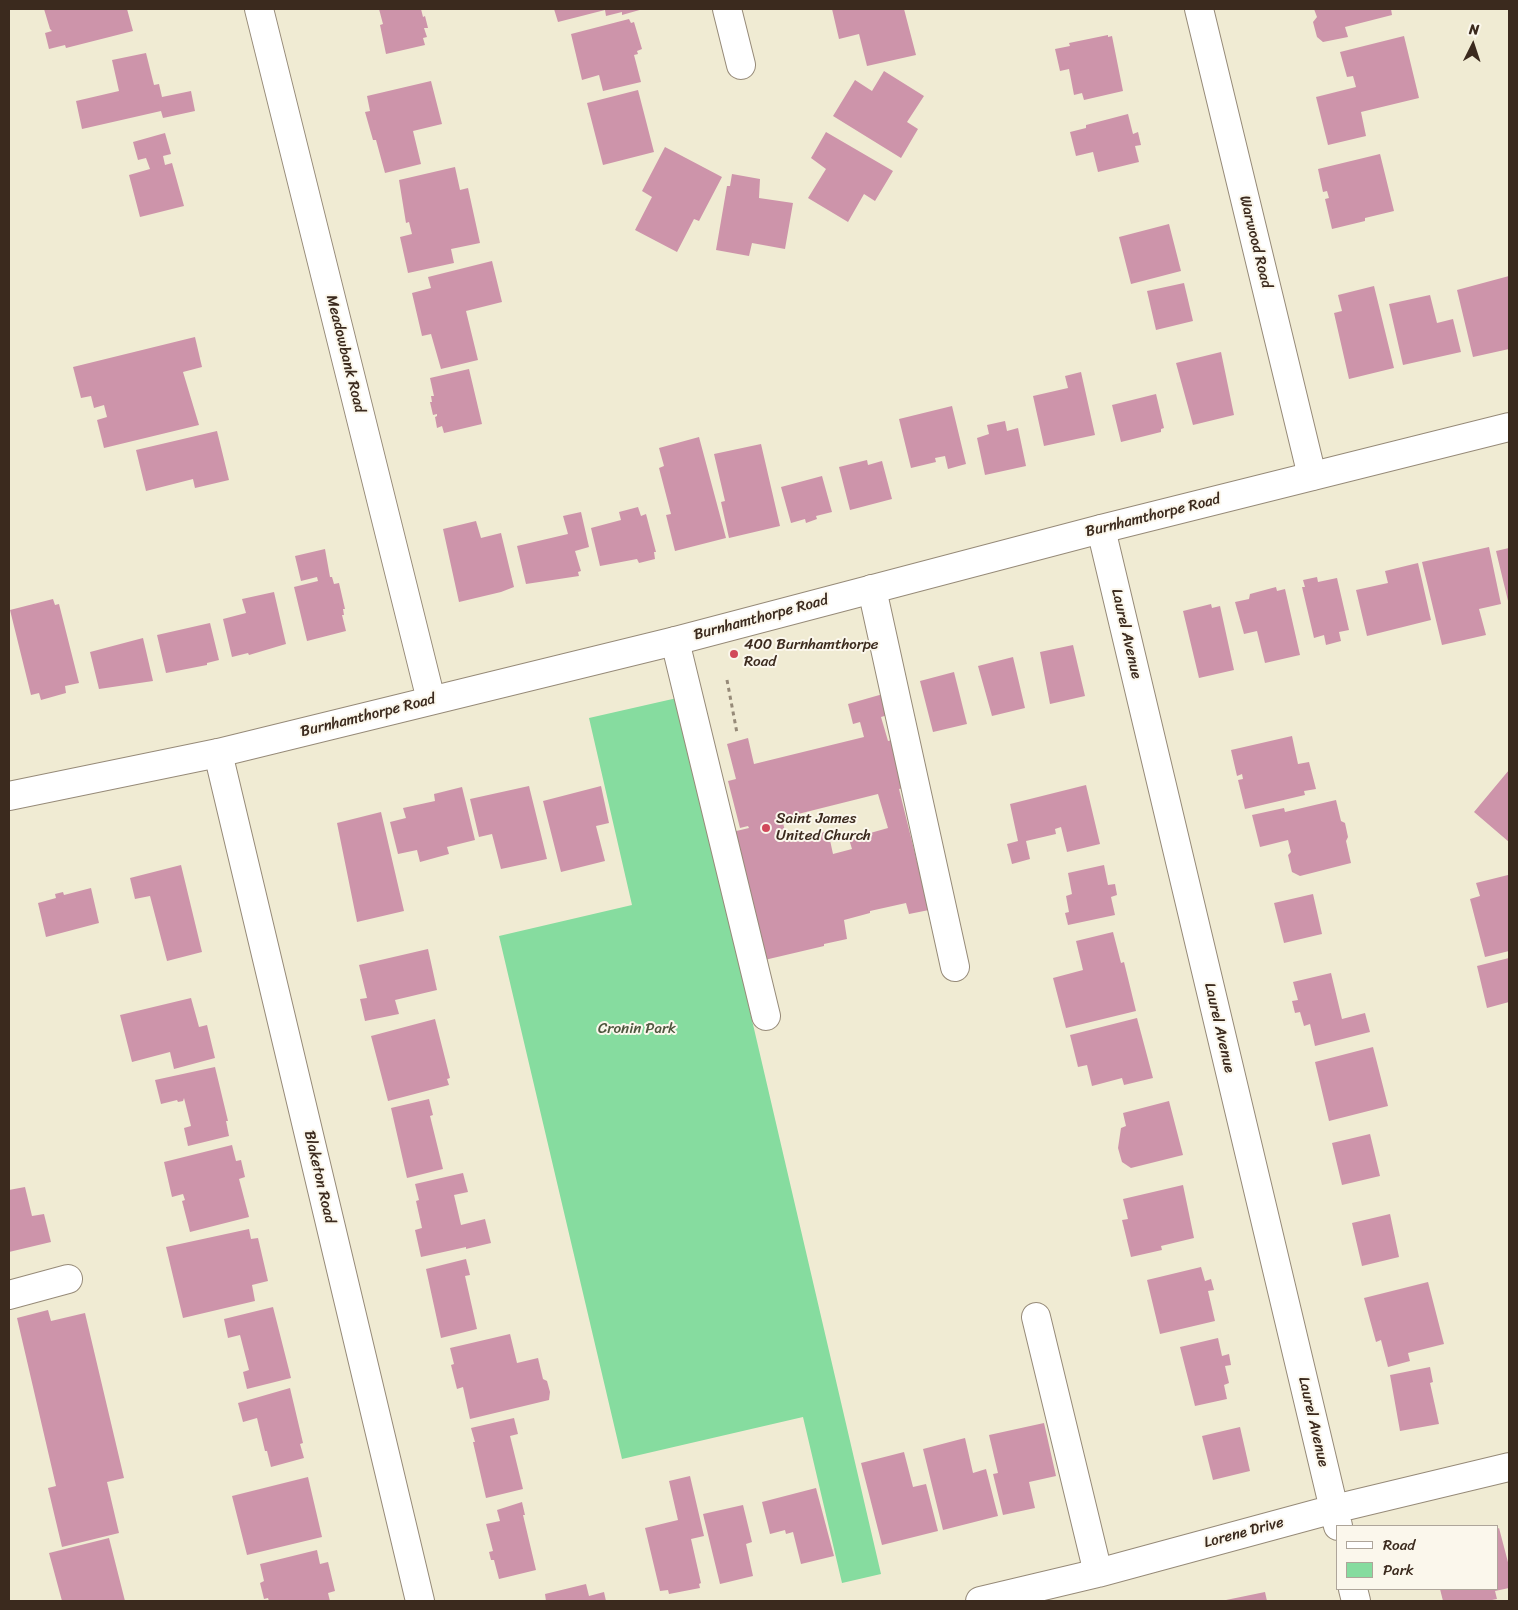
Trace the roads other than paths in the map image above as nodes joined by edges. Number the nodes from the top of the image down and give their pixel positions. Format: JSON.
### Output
{"nodes":[{"id":1,"x":259,"y":9,"type":"edge"},
{"id":2,"x":728,"y":9,"type":"edge"},
{"id":3,"x":1199,"y":9,"type":"edge"},
{"id":4,"x":741,"y":64,"type":"dead end"},
{"id":5,"x":1509,"y":427,"type":"edge"},
{"id":6,"x":1312,"y":476,"type":"junction"},
{"id":7,"x":1101,"y":529,"type":"junction"},
{"id":8,"x":872,"y":589,"type":"junction"},
{"id":9,"x":676,"y":641,"type":"junction"},
{"id":10,"x":431,"y":700,"type":"junction"},
{"id":11,"x":218,"y":753,"type":"junction"},
{"id":12,"x":9,"y":796,"type":"edge"},
{"id":13,"x":955,"y":967,"type":"dead end"},
{"id":14,"x":766,"y":1016,"type":"dead end"},
{"id":15,"x":68,"y":1279,"type":"dead end"},
{"id":16,"x":9,"y":1295,"type":"edge"},
{"id":17,"x":1036,"y":1317,"type":"dead end"},
{"id":18,"x":1509,"y":1467,"type":"edge"},
{"id":19,"x":1336,"y":1518,"type":"edge"},
{"id":20,"x":1098,"y":1573,"type":"junction"},
{"id":21,"x":420,"y":1601,"type":"edge"},
{"id":22,"x":980,"y":1601,"type":"edge"}],
"edges":[{"from":1,"to":10,"type":"street","name":"Meadowbank Road"},
{"from":2,"to":4,"type":"street"},
{"from":3,"to":6,"type":"street","name":"Warwood Road"},
{"from":5,"to":6,"type":"street","name":"Burnhamthorpe Road"},
{"from":6,"to":7,"type":"street","name":"Burnhamthorpe Road"},
{"from":7,"to":8,"type":"street","name":"Burnhamthorpe Road"},
{"from":7,"to":19,"type":"street","name":"Laurel Avenue"},
{"from":8,"to":9,"type":"street","name":"Burnhamthorpe Road"},
{"from":8,"to":13,"type":"street"},
{"from":9,"to":10,"type":"street","name":"Burnhamthorpe Road"},
{"from":9,"to":14,"type":"street"},
{"from":10,"to":11,"type":"street","name":"Burnhamthorpe Road"},
{"from":11,"to":12,"type":"street","name":"Burnhamthorpe Road"},
{"from":11,"to":21,"type":"street","name":"Blaketon Road"},
{"from":15,"to":16,"type":"street"},
{"from":17,"to":20,"type":"street"},
{"from":18,"to":19,"type":"street","name":"Lorene Drive"},
{"from":19,"to":20,"type":"street","name":"Lorene Drive"},
{"from":20,"to":22,"type":"street","name":"Lorene Drive"}]}
